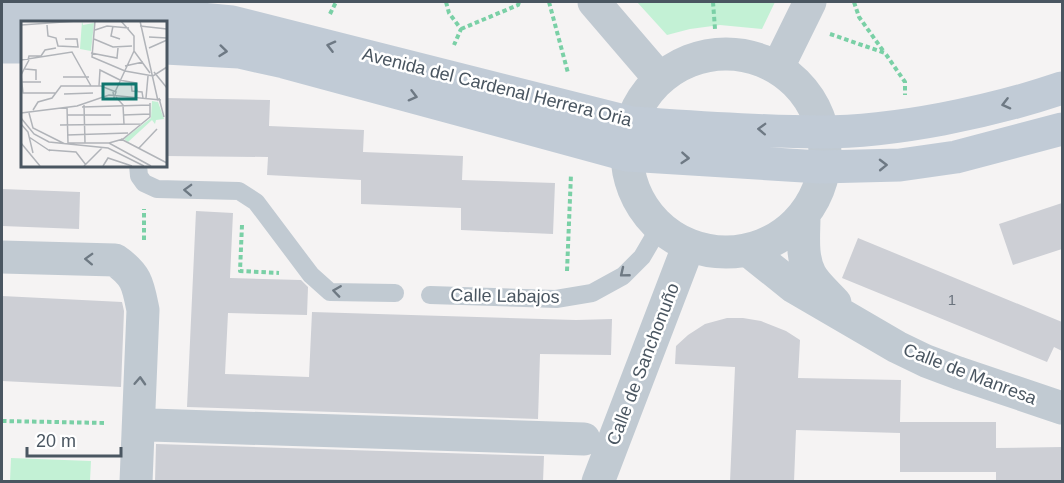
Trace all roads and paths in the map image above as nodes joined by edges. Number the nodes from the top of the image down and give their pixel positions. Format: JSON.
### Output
{"nodes":[{"id":1,"x":336,"y":2,"type":"edge"},
{"id":2,"x":446,"y":2,"type":"edge"},
{"id":3,"x":519,"y":2,"type":"edge"},
{"id":4,"x":549,"y":2,"type":"edge"},
{"id":5,"x":594,"y":2,"type":"edge"},
{"id":6,"x":713,"y":2,"type":"edge"},
{"id":7,"x":854,"y":2,"type":"edge"},
{"id":8,"x":2,"y":15,"type":"edge"},
{"id":9,"x":817,"y":16,"type":"edge"},
{"id":10,"x":328,"y":17,"type":"dead end"},
{"id":11,"x":461,"y":29,"type":"junction"},
{"id":12,"x":714,"y":29,"type":"dead end"},
{"id":13,"x":454,"y":45,"type":"dead end"},
{"id":14,"x":2,"y":47,"type":"edge"},
{"id":15,"x":21,"y":47,"type":"edge"},
{"id":16,"x":166,"y":48,"type":"edge"},
{"id":17,"x":885,"y":53,"type":"junction"},
{"id":18,"x":778,"y":67,"type":"junction"},
{"id":19,"x":570,"y":78,"type":"dead end"},
{"id":20,"x":660,"y":79,"type":"junction"},
{"id":21,"x":1062,"y":88,"type":"edge"},
{"id":22,"x":906,"y":100,"type":"dead end"},
{"id":23,"x":632,"y":123,"type":"junction"},
{"id":24,"x":1062,"y":129,"type":"edge"},
{"id":25,"x":821,"y":132,"type":"junction"},
{"id":26,"x":627,"y":154,"type":"junction"},
{"id":27,"x":138,"y":166,"type":"edge"},
{"id":28,"x":824,"y":167,"type":"junction"},
{"id":29,"x":571,"y":173,"type":"dead end"},
{"id":30,"x":144,"y":202,"type":"dead end"},
{"id":31,"x":804,"y":216,"type":"junction"},
{"id":32,"x":242,"y":224,"type":"dead end"},
{"id":33,"x":659,"y":228,"type":"junction"},
{"id":34,"x":144,"y":244,"type":"dead end"},
{"id":35,"x":688,"y":247,"type":"junction"},
{"id":36,"x":749,"y":251,"type":"junction"},
{"id":37,"x":2,"y":257,"type":"edge"},
{"id":38,"x":311,"y":275,"type":"junction"},
{"id":39,"x":567,"y":276,"type":"dead end"},
{"id":40,"x":395,"y":293,"type":"dead end"},
{"id":41,"x":430,"y":295,"type":"dead end"},
{"id":42,"x":849,"y":318,"type":"junction"},
{"id":43,"x":1062,"y":408,"type":"edge"},
{"id":44,"x":2,"y":421,"type":"edge"},
{"id":45,"x":115,"y":423,"type":"dead end"},
{"id":46,"x":152,"y":425,"type":"dead end"},
{"id":47,"x":585,"y":439,"type":"dead end"},
{"id":48,"x":136,"y":482,"type":"edge"},
{"id":49,"x":598,"y":482,"type":"edge"}],
"edges":[{"from":1,"to":10,"type":"path"},
{"from":2,"to":11,"type":"path"},
{"from":3,"to":11,"type":"path"},
{"from":4,"to":19,"type":"path"},
{"from":5,"to":20,"type":"street"},
{"from":6,"to":12,"type":"path"},
{"from":7,"to":17,"type":"path"},
{"from":23,"to":8,"type":"main road","name":"Avenida del Cardenal Herrera Oria","one_way":true},
{"from":9,"to":17,"type":"path"},
{"from":9,"to":18,"type":"street"},
{"from":11,"to":13,"type":"path"},
{"from":14,"to":15,"type":"main road"},
{"from":16,"to":26,"type":"main road","name":"Avenida del Cardenal Herrera Oria","one_way":true},
{"from":17,"to":22,"type":"path"},
{"from":18,"to":20,"type":"street"},
{"from":18,"to":25,"type":"street"},
{"from":20,"to":23,"type":"street"},
{"from":21,"to":25,"type":"main road","name":"Avenida del Cardenal Herrera Oria","one_way":true},
{"from":25,"to":23,"type":"main road","name":"Avenida del Cardenal Herrera Oria","one_way":true},
{"from":23,"to":26,"type":"street"},
{"from":28,"to":24,"type":"main road","name":"Avenida del Cardenal Herrera Oria","one_way":true},
{"from":25,"to":28,"type":"street"},
{"from":26,"to":28,"type":"main road","name":"Avenida del Cardenal Herrera Oria","one_way":true},
{"from":26,"to":33,"type":"street"},
{"from":38,"to":27,"type":"lane","one_way":true},
{"from":28,"to":31,"type":"street"},
{"from":29,"to":39,"type":"path"},
{"from":30,"to":34,"type":"path"},
{"from":31,"to":36,"type":"street"},
{"from":31,"to":42,"type":"street"},
{"from":32,"to":38,"type":"path"},
{"from":33,"to":35,"type":"street"},
{"from":33,"to":41,"type":"lane","name":"Calle Labajos","one_way":true},
{"from":35,"to":36,"type":"street"},
{"from":35,"to":49,"type":"street","name":"Calle de Sanchonuño"},
{"from":36,"to":42,"type":"street"},
{"from":48,"to":37,"type":"street","one_way":true},
{"from":40,"to":38,"type":"lane","one_way":true},
{"from":42,"to":43,"type":"street","name":"Calle de Manresa"},
{"from":44,"to":45,"type":"path"},
{"from":46,"to":47,"type":"street"}]}
